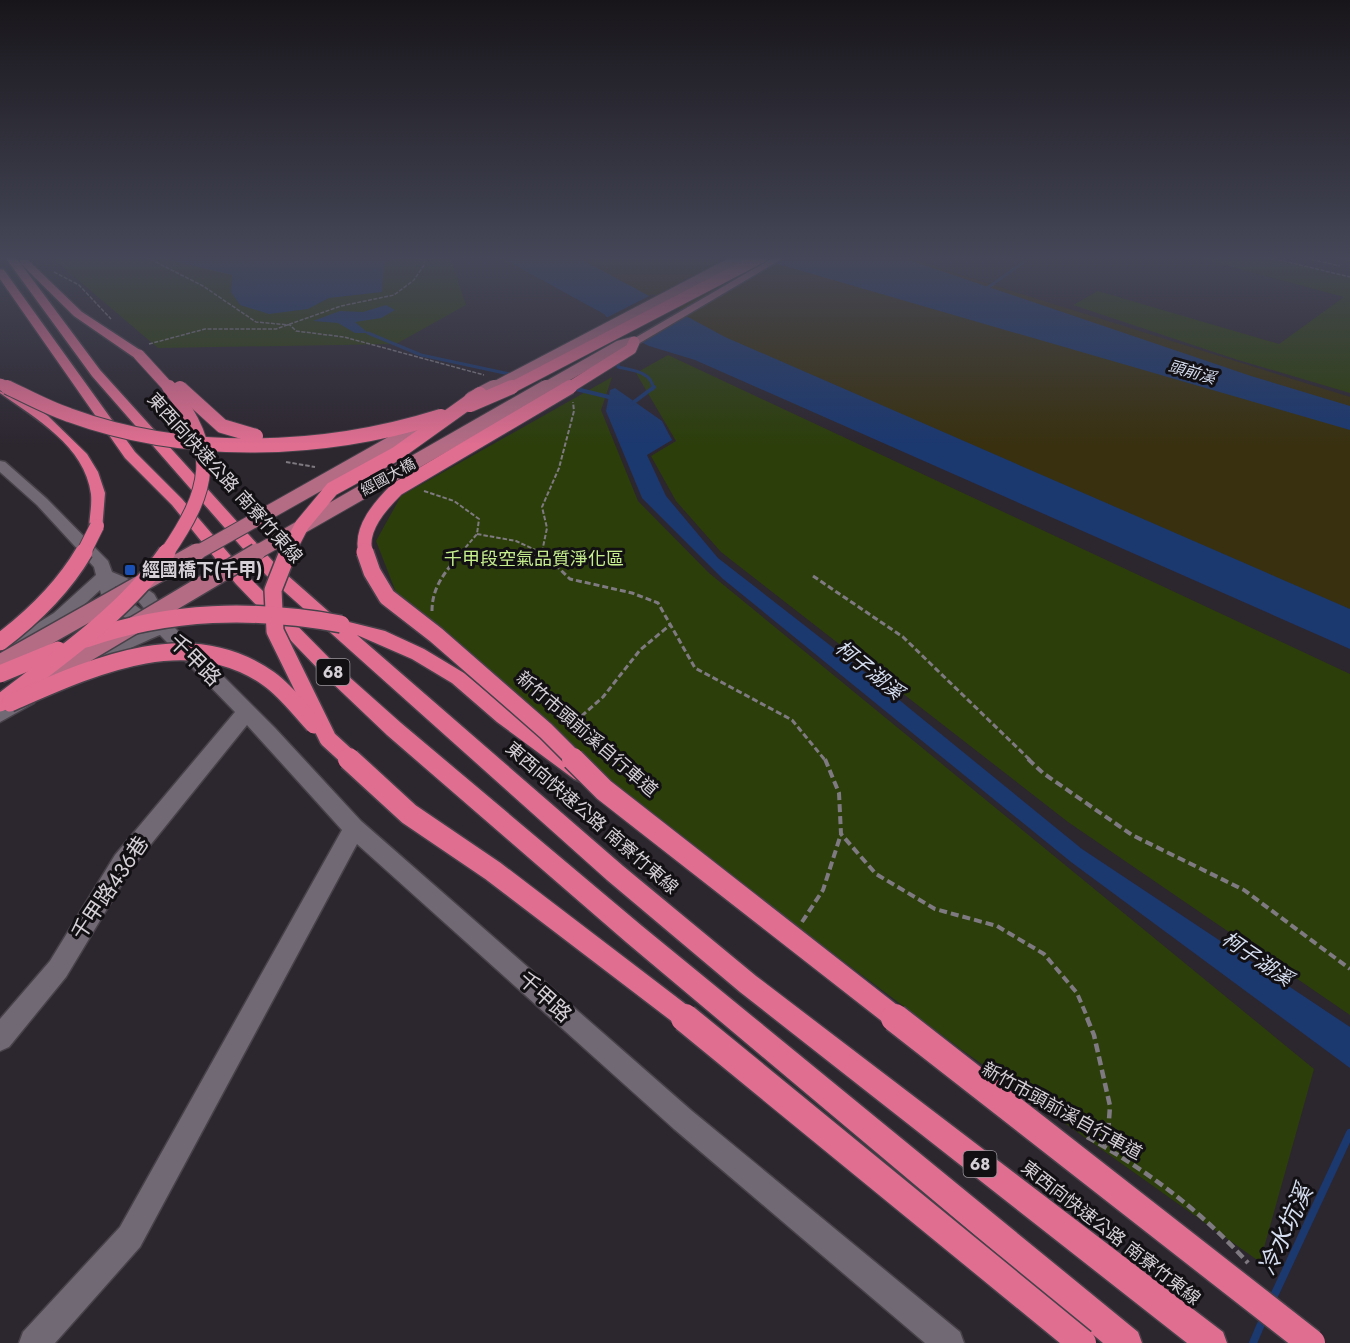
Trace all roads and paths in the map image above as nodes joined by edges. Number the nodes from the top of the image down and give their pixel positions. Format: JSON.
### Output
{"nodes":[{"id":1,"x":46,"y":320,"type":"edge"},
{"id":2,"x":55,"y":320,"type":"edge"},
{"id":3,"x":89,"y":320,"type":"edge"},
{"id":4,"x":111,"y":320,"type":"edge"},
{"id":5,"x":253,"y":320,"type":"edge"},
{"id":6,"x":299,"y":320,"type":"edge"},
{"id":7,"x":622,"y":320,"type":"edge"},
{"id":8,"x":640,"y":320,"type":"edge"},
{"id":9,"x":672,"y":320,"type":"edge"},
{"id":10,"x":290,"y":326,"type":"junction"},
{"id":11,"x":118,"y":327,"type":"dead end"},
{"id":12,"x":634,"y":342,"type":"junction"},
{"id":13,"x":144,"y":349,"type":"junction"},
{"id":14,"x":494,"y":377,"type":"dead end"},
{"id":15,"x":0,"y":385,"type":"edge"},
{"id":16,"x":480,"y":394,"type":"junction"},
{"id":17,"x":563,"y":399,"type":"dead end"},
{"id":18,"x":277,"y":459,"type":"dead end"},
{"id":19,"x":0,"y":465,"type":"edge"},
{"id":20,"x":321,"y":468,"type":"dead end"},
{"id":21,"x":416,"y":489,"type":"dead end"},
{"id":22,"x":302,"y":525,"type":"junction"},
{"id":23,"x":477,"y":534,"type":"junction"},
{"id":24,"x":542,"y":552,"type":"junction"},
{"id":25,"x":105,"y":576,"type":"junction"},
{"id":26,"x":813,"y":576,"type":"dead end"},
{"id":27,"x":138,"y":584,"type":"junction"},
{"id":28,"x":432,"y":613,"type":"dead end"},
{"id":29,"x":670,"y":625,"type":"junction"},
{"id":30,"x":163,"y":627,"type":"junction"},
{"id":31,"x":24,"y":640,"type":"junction"},
{"id":32,"x":0,"y":642,"type":"edge"},
{"id":33,"x":0,"y":655,"type":"edge"},
{"id":34,"x":0,"y":663,"type":"edge"},
{"id":35,"x":0,"y":674,"type":"edge"},
{"id":36,"x":65,"y":675,"type":"junction"},
{"id":37,"x":0,"y":705,"type":"edge"},
{"id":38,"x":246,"y":712,"type":"junction"},
{"id":39,"x":0,"y":714,"type":"edge"},
{"id":40,"x":561,"y":734,"type":"dead end"},
{"id":41,"x":328,"y":739,"type":"junction"},
{"id":42,"x":604,"y":790,"type":"junction"},
{"id":43,"x":354,"y":828,"type":"junction"},
{"id":44,"x":841,"y":834,"type":"junction"},
{"id":45,"x":796,"y":930,"type":"dead end"},
{"id":46,"x":1350,"y":969,"type":"edge"},
{"id":47,"x":0,"y":1038,"type":"edge"},
{"id":48,"x":1077,"y":1133,"type":"dead end"},
{"id":49,"x":1107,"y":1147,"type":"junction"},
{"id":50,"x":1245,"y":1259,"type":"dead end"},
{"id":51,"x":34,"y":1343,"type":"edge"},
{"id":52,"x":950,"y":1343,"type":"edge"},
{"id":53,"x":1082,"y":1343,"type":"edge"},
{"id":54,"x":1127,"y":1343,"type":"edge"},
{"id":55,"x":1212,"y":1343,"type":"edge"},
{"id":56,"x":1311,"y":1343,"type":"edge"}],
"edges":[{"from":1,"to":54,"type":"highway","number":"68"},
{"from":2,"to":55,"type":"highway","name":"東西向快速公路 南寮竹東線","number":"68"},
{"from":3,"to":13,"type":"highway"},
{"from":4,"to":11,"type":"path"},
{"from":5,"to":10,"type":"path"},
{"from":6,"to":10,"type":"path"},
{"from":7,"to":16,"type":"main road","name":"經國大橋","bridge":true},
{"from":8,"to":15,"type":"highway","bridge":true},
{"from":9,"to":12,"type":"main road","name":"經國大橋"},
{"from":10,"to":13,"type":"path"},
{"from":10,"to":14,"type":"path"},
{"from":12,"to":22,"type":"main road","name":"經國大橋","bridge":true},
{"from":12,"to":42,"type":"highway","bridge":true},
{"from":13,"to":16,"type":"highway","bridge":true},
{"from":13,"to":27,"type":"highway","bridge":true},
{"from":15,"to":32,"type":"highway","bridge":true},
{"from":16,"to":22,"type":"highway","bridge":true},
{"from":16,"to":27,"type":"main road","name":"經國大橋","bridge":true},
{"from":17,"to":24,"type":"path"},
{"from":18,"to":20,"type":"path"},
{"from":19,"to":25,"type":"street","name":"千甲路"},
{"from":21,"to":23,"type":"path"},
{"from":22,"to":37,"type":"main road","name":"經國大橋","bridge":true},
{"from":22,"to":41,"type":"highway","bridge":true},
{"from":23,"to":24,"type":"path"},
{"from":23,"to":28,"type":"path"},
{"from":24,"to":29,"type":"path"},
{"from":25,"to":30,"type":"street","name":"千甲路"},
{"from":25,"to":31,"type":"street"},
{"from":26,"to":46,"type":"path"},
{"from":27,"to":34,"type":"main road","name":"經國大橋","bridge":true},
{"from":27,"to":37,"type":"highway","bridge":true},
{"from":29,"to":40,"type":"path"},
{"from":29,"to":44,"type":"path"},
{"from":30,"to":36,"type":"street"},
{"from":30,"to":38,"type":"street","name":"千甲路"},
{"from":31,"to":33,"type":"street"},
{"from":31,"to":36,"type":"street"},
{"from":31,"to":36,"type":"street"},
{"from":35,"to":42,"type":"highway","bridge":true},
{"from":36,"to":39,"type":"street"},
{"from":37,"to":41,"type":"highway","bridge":true},
{"from":38,"to":43,"type":"street","name":"千甲路"},
{"from":38,"to":47,"type":"street","name":"千甲路436巷"},
{"from":41,"to":53,"type":"highway","bridge":true},
{"from":42,"to":56,"type":"highway","bridge":true},
{"from":43,"to":51,"type":"street"},
{"from":43,"to":52,"type":"street","name":"千甲路"},
{"from":44,"to":45,"type":"path"},
{"from":44,"to":49,"type":"path"},
{"from":48,"to":49,"type":"path","name":"新竹市頭前溪自行車道"},
{"from":49,"to":50,"type":"path","name":"新竹市頭前溪自行車道"}]}
